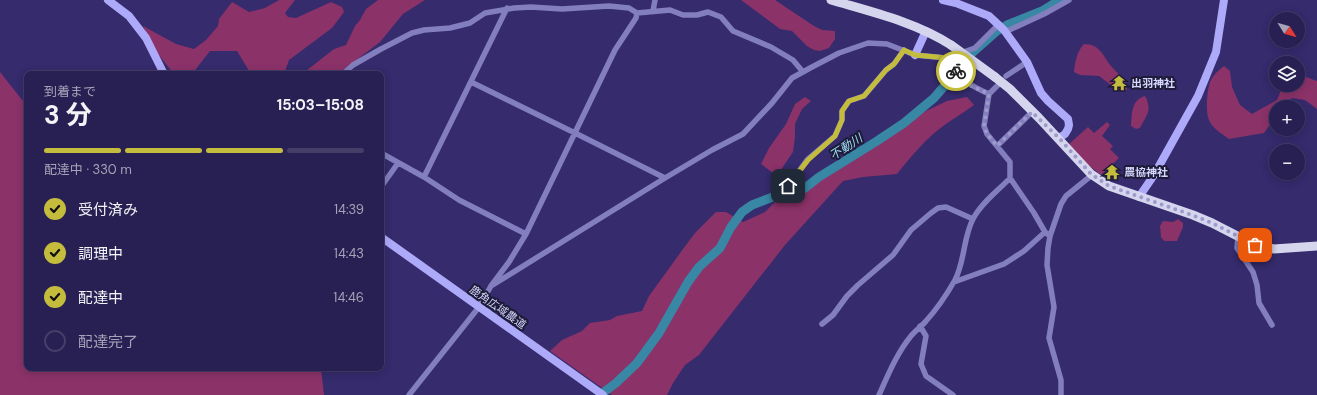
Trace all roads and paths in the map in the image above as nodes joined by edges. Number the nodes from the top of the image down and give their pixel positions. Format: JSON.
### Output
{"nodes":[{"id":1,"x":108,"y":0,"type":"edge"},
{"id":2,"x":655,"y":0,"type":"edge"},
{"id":3,"x":831,"y":0,"type":"edge"},
{"id":4,"x":943,"y":0,"type":"edge"},
{"id":5,"x":1069,"y":0,"type":"edge"},
{"id":6,"x":1224,"y":0,"type":"edge"},
{"id":7,"x":859,"y":4,"type":"edge"},
{"id":8,"x":507,"y":8,"type":"junction"},
{"id":9,"x":653,"y":11,"type":"junction"},
{"id":10,"x":637,"y":13,"type":"junction"},
{"id":11,"x":1002,"y":28,"type":"junction"},
{"id":12,"x":926,"y":31,"type":"junction"},
{"id":13,"x":904,"y":50,"type":"junction"},
{"id":14,"x":915,"y":55,"type":"junction"},
{"id":15,"x":947,"y":58,"type":"junction"},
{"id":16,"x":1027,"y":62,"type":"junction"},
{"id":17,"x":162,"y":71,"type":"edge"},
{"id":18,"x":346,"y":71,"type":"edge"},
{"id":19,"x":803,"y":72,"type":"junction"},
{"id":20,"x":1006,"y":76,"type":"dead end"},
{"id":21,"x":996,"y":81,"type":"junction"},
{"id":22,"x":471,"y":82,"type":"junction"},
{"id":23,"x":989,"y":94,"type":"junction"},
{"id":24,"x":1032,"y":112,"type":"junction"},
{"id":25,"x":575,"y":133,"type":"junction"},
{"id":26,"x":1059,"y":138,"type":"junction"},
{"id":27,"x":997,"y":146,"type":"junction"},
{"id":28,"x":384,"y":155,"type":"edge"},
{"id":29,"x":398,"y":163,"type":"junction"},
{"id":30,"x":1092,"y":175,"type":"junction"},
{"id":31,"x":424,"y":177,"type":"junction"},
{"id":32,"x":664,"y":178,"type":"junction"},
{"id":33,"x":1010,"y":178,"type":"junction"},
{"id":34,"x":384,"y":183,"type":"edge"},
{"id":35,"x":788,"y":186,"type":"dead end"},
{"id":36,"x":1139,"y":197,"type":"junction"},
{"id":37,"x":973,"y":218,"type":"junction"},
{"id":38,"x":526,"y":234,"type":"junction"},
{"id":39,"x":1048,"y":234,"type":"junction"},
{"id":40,"x":1238,"y":237,"type":"junction"},
{"id":41,"x":384,"y":239,"type":"edge"},
{"id":42,"x":1317,"y":246,"type":"edge"},
{"id":43,"x":954,"y":282,"type":"junction"},
{"id":44,"x":491,"y":286,"type":"junction"},
{"id":45,"x":479,"y":307,"type":"junction"},
{"id":46,"x":822,"y":324,"type":"dead end"},
{"id":47,"x":1272,"y":325,"type":"dead end"},
{"id":48,"x":920,"y":326,"type":"junction"},
{"id":49,"x":409,"y":395,"type":"edge"},
{"id":50,"x":603,"y":395,"type":"edge"},
{"id":51,"x":879,"y":395,"type":"edge"},
{"id":52,"x":953,"y":395,"type":"edge"},
{"id":53,"x":1061,"y":395,"type":"edge"}],
"edges":[{"from":1,"to":17,"type":"street"},
{"from":2,"to":9,"type":"street"},
{"from":3,"to":7,"type":"main road"},
{"from":4,"to":11,"type":"street"},
{"from":5,"to":11,"type":"street"},
{"from":6,"to":36,"type":"street"},
{"from":7,"to":12,"type":"main road"},
{"from":8,"to":10,"type":"street"},
{"from":8,"to":18,"type":"street"},
{"from":8,"to":22,"type":"street"},
{"from":9,"to":10,"type":"street"},
{"from":9,"to":19,"type":"street"},
{"from":10,"to":25,"type":"street"},
{"from":11,"to":15,"type":"street"},
{"from":11,"to":16,"type":"street"},
{"from":12,"to":14,"type":"street"},
{"from":12,"to":21,"type":"main road","bridge":true},
{"from":13,"to":14,"type":"street"},
{"from":13,"to":19,"type":"street"},
{"from":13,"to":35,"type":"street"},
{"from":14,"to":15,"type":"street"},
{"from":15,"to":23,"type":"street"},
{"from":16,"to":20,"type":"street"},
{"from":16,"to":26,"type":"street"},
{"from":19,"to":32,"type":"street"},
{"from":21,"to":23,"type":"street"},
{"from":21,"to":24,"type":"main road"},
{"from":22,"to":25,"type":"street"},
{"from":22,"to":31,"type":"street"},
{"from":23,"to":27,"type":"street"},
{"from":24,"to":26,"type":"main road"},
{"from":24,"to":27,"type":"street"},
{"from":25,"to":32,"type":"street"},
{"from":25,"to":38,"type":"street"},
{"from":26,"to":30,"type":"main road"},
{"from":27,"to":33,"type":"street"},
{"from":28,"to":29,"type":"street"},
{"from":29,"to":31,"type":"street"},
{"from":29,"to":34,"type":"street"},
{"from":30,"to":36,"type":"main road"},
{"from":30,"to":39,"type":"street"},
{"from":31,"to":38,"type":"street"},
{"from":32,"to":44,"type":"street"},
{"from":33,"to":37,"type":"street"},
{"from":33,"to":39,"type":"street"},
{"from":36,"to":40,"type":"main road"},
{"from":37,"to":43,"type":"street"},
{"from":37,"to":46,"type":"street"},
{"from":38,"to":44,"type":"street"},
{"from":39,"to":43,"type":"street"},
{"from":39,"to":53,"type":"street"},
{"from":40,"to":42,"type":"main road"},
{"from":40,"to":47,"type":"street"},
{"from":41,"to":45,"type":"street","name":"鹿角広域農道"},
{"from":43,"to":48,"type":"street"},
{"from":44,"to":45,"type":"street"},
{"from":45,"to":49,"type":"street"},
{"from":45,"to":50,"type":"street","name":"鹿角広域農道"},
{"from":48,"to":51,"type":"street"},
{"from":48,"to":52,"type":"street"}]}
